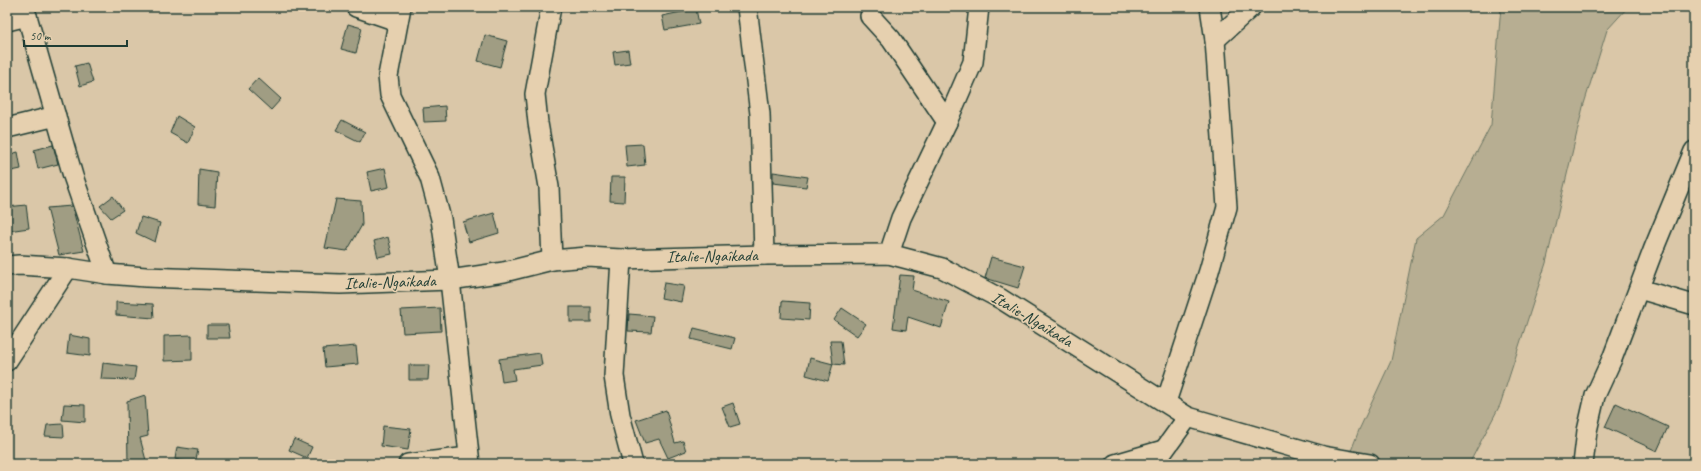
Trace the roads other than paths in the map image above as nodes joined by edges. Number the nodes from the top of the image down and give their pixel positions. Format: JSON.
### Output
{"nodes":[{"id":1,"x":356,"y":7,"type":"edge"},
{"id":2,"x":552,"y":7,"type":"edge"},
{"id":3,"x":747,"y":7,"type":"edge"},
{"id":4,"x":979,"y":7,"type":"edge"},
{"id":5,"x":1210,"y":7,"type":"edge"},
{"id":6,"x":1251,"y":7,"type":"edge"},
{"id":7,"x":24,"y":12,"type":"edge"},
{"id":8,"x":399,"y":14,"type":"edge"},
{"id":9,"x":870,"y":16,"type":"dead end"},
{"id":10,"x":7,"y":21,"type":"edge"},
{"id":11,"x":1215,"y":40,"type":"junction"},
{"id":12,"x":56,"y":116,"type":"junction"},
{"id":13,"x":947,"y":122,"type":"junction"},
{"id":14,"x":7,"y":128,"type":"edge"},
{"id":15,"x":1694,"y":151,"type":"edge"},
{"id":16,"x":1689,"y":172,"type":"edge"},
{"id":17,"x":889,"y":254,"type":"junction"},
{"id":18,"x":764,"y":255,"type":"junction"},
{"id":19,"x":621,"y":258,"type":"junction"},
{"id":20,"x":552,"y":260,"type":"junction"},
{"id":21,"x":7,"y":266,"type":"edge"},
{"id":22,"x":68,"y":268,"type":"junction"},
{"id":23,"x":107,"y":274,"type":"junction"},
{"id":24,"x":450,"y":280,"type":"junction"},
{"id":25,"x":1638,"y":289,"type":"junction"},
{"id":26,"x":1694,"y":305,"type":"edge"},
{"id":27,"x":7,"y":361,"type":"edge"},
{"id":28,"x":1166,"y":402,"type":"junction"},
{"id":29,"x":1188,"y":417,"type":"junction"},
{"id":30,"x":1159,"y":457,"type":"edge"},
{"id":31,"x":470,"y":460,"type":"edge"},
{"id":32,"x":408,"y":464,"type":"edge"},
{"id":33,"x":633,"y":464,"type":"edge"},
{"id":34,"x":1115,"y":464,"type":"edge"},
{"id":35,"x":1370,"y":464,"type":"edge"},
{"id":36,"x":1583,"y":464,"type":"edge"}],
"edges":[{"from":1,"to":8,"type":"street"},
{"from":2,"to":20,"type":"street"},
{"from":3,"to":18,"type":"street"},
{"from":4,"to":13,"type":"street"},
{"from":5,"to":11,"type":"street"},
{"from":6,"to":11,"type":"street"},
{"from":7,"to":10,"type":"street"},
{"from":7,"to":12,"type":"street"},
{"from":8,"to":24,"type":"street"},
{"from":9,"to":13,"type":"street"},
{"from":11,"to":28,"type":"street"},
{"from":12,"to":14,"type":"street"},
{"from":12,"to":23,"type":"street"},
{"from":13,"to":17,"type":"street"},
{"from":15,"to":16,"type":"street"},
{"from":16,"to":25,"type":"street"},
{"from":17,"to":18,"type":"street","name":"Italie-Ngaîkada"},
{"from":17,"to":28,"type":"street","name":"Italie-Ngaîkada"},
{"from":18,"to":19,"type":"street","name":"Italie-Ngaîkada"},
{"from":19,"to":20,"type":"street","name":"Italie-Ngaîkada"},
{"from":19,"to":33,"type":"street"},
{"from":20,"to":24,"type":"street","name":"Italie-Ngaîkada"},
{"from":21,"to":22,"type":"street","name":"Italie-Ngaîkada"},
{"from":22,"to":23,"type":"street","name":"Italie-Ngaîkada"},
{"from":22,"to":27,"type":"street"},
{"from":23,"to":24,"type":"street","name":"Italie-Ngaîkada"},
{"from":24,"to":31,"type":"street"},
{"from":25,"to":26,"type":"street"},
{"from":25,"to":36,"type":"street"},
{"from":28,"to":29,"type":"street","name":"Italie-Ngaîkada"},
{"from":29,"to":30,"type":"street"},
{"from":29,"to":35,"type":"street","name":"Italie-Ngaîkada"},
{"from":30,"to":34,"type":"street"},
{"from":31,"to":32,"type":"street"}]}
